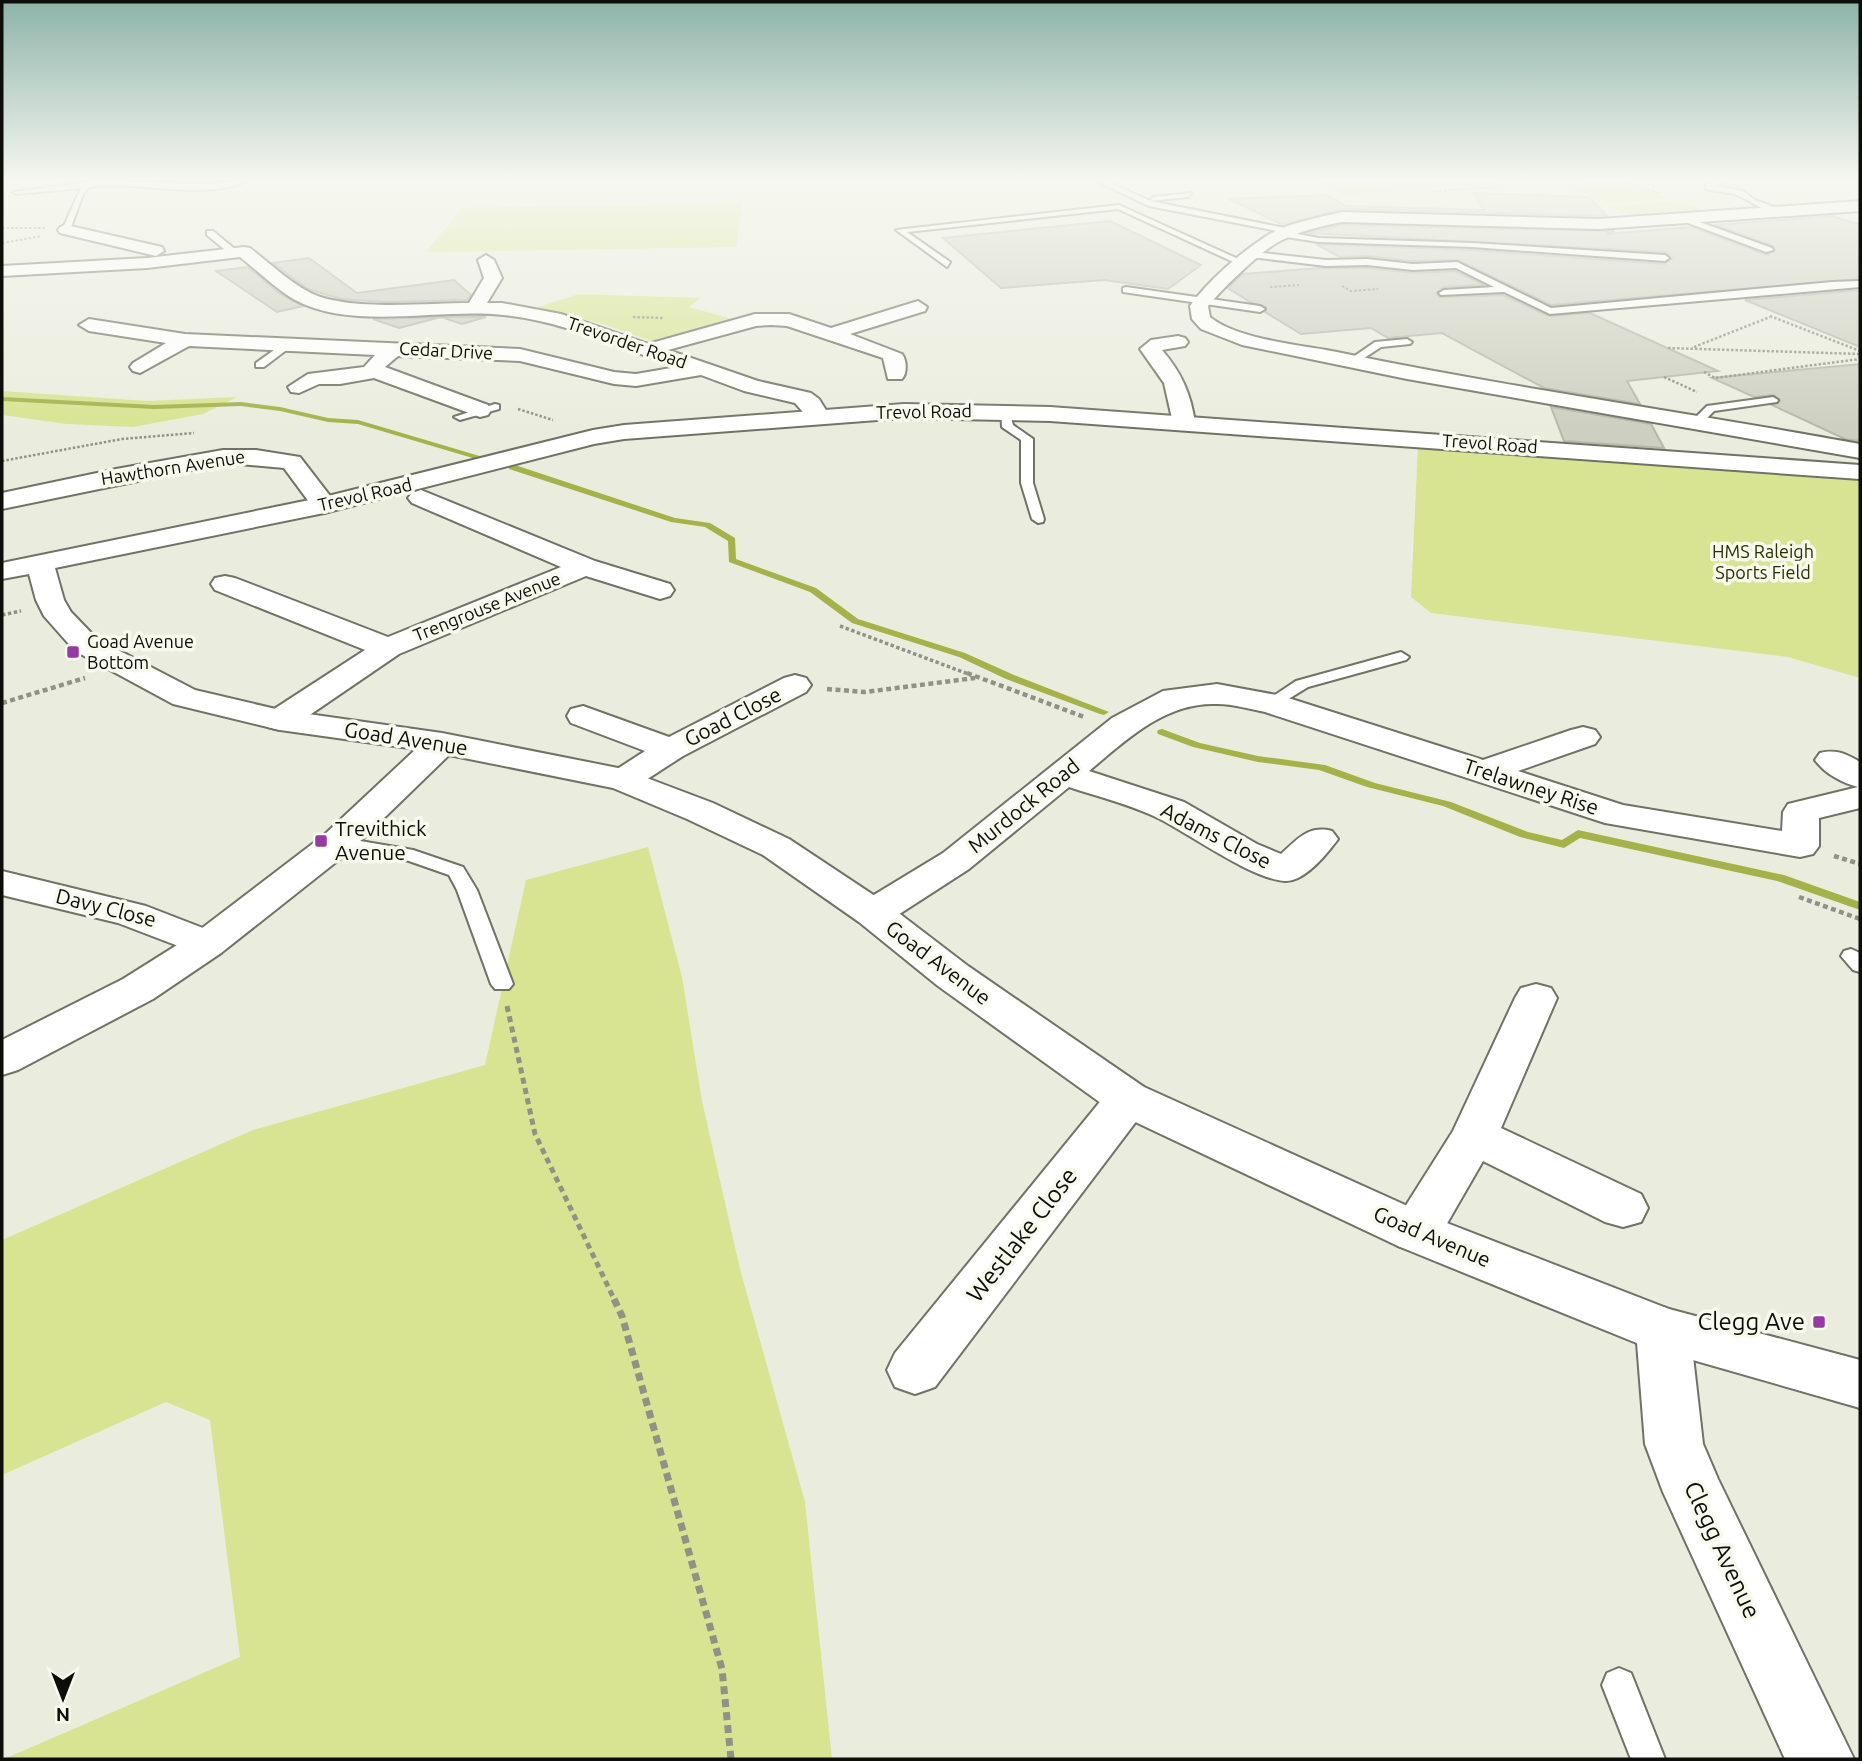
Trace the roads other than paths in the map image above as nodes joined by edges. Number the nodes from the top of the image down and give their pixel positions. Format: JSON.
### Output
{"nodes":[{"id":1,"x":144,"y":263,"type":"edge"},
{"id":2,"x":259,"y":263,"type":"edge"},
{"id":3,"x":487,"y":263,"type":"edge"},
{"id":4,"x":1243,"y":263,"type":"edge"},
{"id":5,"x":1378,"y":263,"type":"edge"},
{"id":6,"x":2,"y":271,"type":"edge"},
{"id":7,"x":1860,"y":284,"type":"edge"},
{"id":8,"x":1505,"y":289,"type":"junction"},
{"id":9,"x":1126,"y":290,"type":"dead end"},
{"id":10,"x":1444,"y":293,"type":"dead end"},
{"id":11,"x":1201,"y":302,"type":"junction"},
{"id":12,"x":475,"y":307,"type":"junction"},
{"id":13,"x":918,"y":307,"type":"dead end"},
{"id":14,"x":1260,"y":309,"type":"dead end"},
{"id":15,"x":109,"y":318,"type":"dead end"},
{"id":16,"x":89,"y":325,"type":"junction"},
{"id":17,"x":67,"y":332,"type":"dead end"},
{"id":18,"x":831,"y":334,"type":"junction"},
{"id":19,"x":184,"y":340,"type":"junction"},
{"id":20,"x":1178,"y":342,"type":"dead end"},
{"id":21,"x":1407,"y":342,"type":"dead end"},
{"id":22,"x":288,"y":345,"type":"junction"},
{"id":23,"x":395,"y":348,"type":"junction"},
{"id":24,"x":647,"y":350,"type":"junction"},
{"id":25,"x":1351,"y":362,"type":"junction"},
{"id":26,"x":260,"y":365,"type":"dead end"},
{"id":27,"x":140,"y":367,"type":"dead end"},
{"id":28,"x":704,"y":368,"type":"junction"},
{"id":29,"x":376,"y":371,"type":"junction"},
{"id":30,"x":895,"y":375,"type":"dead end"},
{"id":31,"x":299,"y":387,"type":"dead end"},
{"id":32,"x":1773,"y":400,"type":"dead end"},
{"id":33,"x":478,"y":411,"type":"dead end"},
{"id":34,"x":1005,"y":412,"type":"junction"},
{"id":35,"x":818,"y":415,"type":"junction"},
{"id":36,"x":1698,"y":421,"type":"junction"},
{"id":37,"x":1184,"y":423,"type":"junction"},
{"id":38,"x":1860,"y":451,"type":"edge"},
{"id":39,"x":1860,"y":472,"type":"edge"},
{"id":40,"x":421,"y":498,"type":"dead end"},
{"id":41,"x":2,"y":501,"type":"edge"},
{"id":42,"x":324,"y":505,"type":"junction"},
{"id":43,"x":1038,"y":519,"type":"dead end"},
{"id":44,"x":21,"y":567,"type":"edge"},
{"id":45,"x":585,"y":567,"type":"junction"},
{"id":46,"x":225,"y":584,"type":"dead end"},
{"id":47,"x":660,"y":590,"type":"dead end"},
{"id":48,"x":388,"y":648,"type":"junction"},
{"id":49,"x":1401,"y":657,"type":"dead end"},
{"id":50,"x":795,"y":685,"type":"road end"},
{"id":51,"x":1174,"y":698,"type":"joint"},
{"id":52,"x":1271,"y":704,"type":"junction"},
{"id":53,"x":583,"y":716,"type":"dead end"},
{"id":54,"x":280,"y":720,"type":"junction"},
{"id":55,"x":1583,"y":737,"type":"dead end"},
{"id":56,"x":442,"y":743,"type":"junction"},
{"id":57,"x":671,"y":748,"type":"junction"},
{"id":58,"x":1482,"y":772,"type":"junction"},
{"id":59,"x":1062,"y":773,"type":"junction"},
{"id":60,"x":623,"y":780,"type":"junction"},
{"id":61,"x":1860,"y":797,"type":"edge"},
{"id":62,"x":1319,"y":839,"type":"dead end"},
{"id":63,"x":337,"y":843,"type":"junction"},
{"id":64,"x":2,"y":883,"type":"edge"},
{"id":65,"x":873,"y":914,"type":"junction"},
{"id":66,"x":207,"y":944,"type":"junction"},
{"id":67,"x":502,"y":984,"type":"road end"},
{"id":68,"x":1536,"y":998,"type":"dead end"},
{"id":69,"x":2,"y":1059,"type":"edge"},
{"id":70,"x":1128,"y":1099,"type":"junction"},
{"id":71,"x":1474,"y":1136,"type":"junction"},
{"id":72,"x":1623,"y":1208,"type":"dead end"},
{"id":73,"x":1416,"y":1232,"type":"junction"},
{"id":74,"x":1663,"y":1330,"type":"junction"},
{"id":75,"x":915,"y":1370,"type":"dead end"},
{"id":76,"x":1860,"y":1384,"type":"edge"},
{"id":77,"x":1619,"y":1685,"type":"dead end"},
{"id":78,"x":1648,"y":1759,"type":"edge"},
{"id":79,"x":1820,"y":1759,"type":"edge"}],
"edges":[{"from":1,"to":6,"type":"street"},
{"from":2,"to":12,"type":"street","name":"Trevorder Road"},
{"from":3,"to":12,"type":"street"},
{"from":4,"to":11,"type":"street"},
{"from":5,"to":8,"type":"lane"},
{"from":7,"to":8,"type":"lane"},
{"from":8,"to":10,"type":"lane"},
{"from":9,"to":11,"type":"lane"},
{"from":11,"to":14,"type":"lane"},
{"from":11,"to":25,"type":"street"},
{"from":12,"to":24,"type":"street","name":"Trevorder Road"},
{"from":13,"to":18,"type":"street"},
{"from":15,"to":16,"type":"street","name":"Cedar Drive"},
{"from":16,"to":17,"type":"street","name":"Cedar Drive"},
{"from":16,"to":19,"type":"street","name":"Cedar Drive"},
{"from":18,"to":24,"type":"street"},
{"from":18,"to":30,"type":"street"},
{"from":19,"to":22,"type":"street","name":"Cedar Drive"},
{"from":19,"to":27,"type":"street"},
{"from":20,"to":37,"type":"street"},
{"from":21,"to":25,"type":"lane"},
{"from":22,"to":23,"type":"street","name":"Cedar Drive"},
{"from":22,"to":26,"type":"lane"},
{"from":23,"to":28,"type":"street","name":"Cedar Drive"},
{"from":23,"to":29,"type":"street"},
{"from":24,"to":28,"type":"street","name":"Trevorder Road"},
{"from":25,"to":36,"type":"street"},
{"from":28,"to":35,"type":"street","name":"Trevorder Road"},
{"from":29,"to":31,"type":"street"},
{"from":29,"to":33,"type":"street"},
{"from":32,"to":36,"type":"lane"},
{"from":34,"to":35,"type":"street","name":"Trevol Road"},
{"from":34,"to":37,"type":"street","name":"Trevol Road"},
{"from":34,"to":43,"type":"lane"},
{"from":35,"to":42,"type":"street","name":"Trevol Road"},
{"from":36,"to":38,"type":"street"},
{"from":37,"to":39,"type":"street","name":"Trevol Road"},
{"from":40,"to":45,"type":"street","name":"Trengrouse Avenue"},
{"from":41,"to":42,"type":"street","name":"Hawthorn Avenue"},
{"from":42,"to":44,"type":"street","name":"Trevol Road"},
{"from":44,"to":54,"type":"street","name":"Goad Avenue"},
{"from":45,"to":47,"type":"street","name":"Trengrouse Avenue"},
{"from":45,"to":48,"type":"street","name":"Trengrouse Avenue"},
{"from":46,"to":48,"type":"street","name":"Trengrouse Avenue"},
{"from":48,"to":54,"type":"street","name":"Trengrouse Avenue"},
{"from":49,"to":52,"type":"lane"},
{"from":50,"to":57,"type":"street","name":"Goad Close"},
{"from":51,"to":52,"type":"street","name":"Trelawney Rise"},
{"from":51,"to":59,"type":"street","name":"Murdock Road"},
{"from":52,"to":58,"type":"street","name":"Trelawney Rise"},
{"from":53,"to":57,"type":"street","name":"Goad Close"},
{"from":54,"to":56,"type":"street","name":"Goad Avenue"},
{"from":55,"to":58,"type":"street"},
{"from":56,"to":60,"type":"street","name":"Goad Avenue"},
{"from":56,"to":63,"type":"street"},
{"from":57,"to":60,"type":"street","name":"Goad Close"},
{"from":58,"to":61,"type":"street","name":"Trelawney Rise"},
{"from":59,"to":62,"type":"street","name":"Adams Close"},
{"from":59,"to":65,"type":"street","name":"Murdock Road"},
{"from":60,"to":65,"type":"street","name":"Goad Avenue"},
{"from":63,"to":66,"type":"street"},
{"from":63,"to":67,"type":"lane"},
{"from":64,"to":66,"type":"street","name":"Davy Close"},
{"from":65,"to":70,"type":"street","name":"Goad Avenue"},
{"from":66,"to":69,"type":"street"},
{"from":68,"to":71,"type":"street"},
{"from":70,"to":73,"type":"street","name":"Goad Avenue"},
{"from":70,"to":75,"type":"street","name":"Westlake Close"},
{"from":71,"to":72,"type":"street"},
{"from":71,"to":73,"type":"street"},
{"from":73,"to":74,"type":"street","name":"Goad Avenue"},
{"from":74,"to":76,"type":"street","name":"Goad Avenue"},
{"from":74,"to":79,"type":"street","name":"Clegg Avenue"},
{"from":77,"to":78,"type":"lane"}]}
